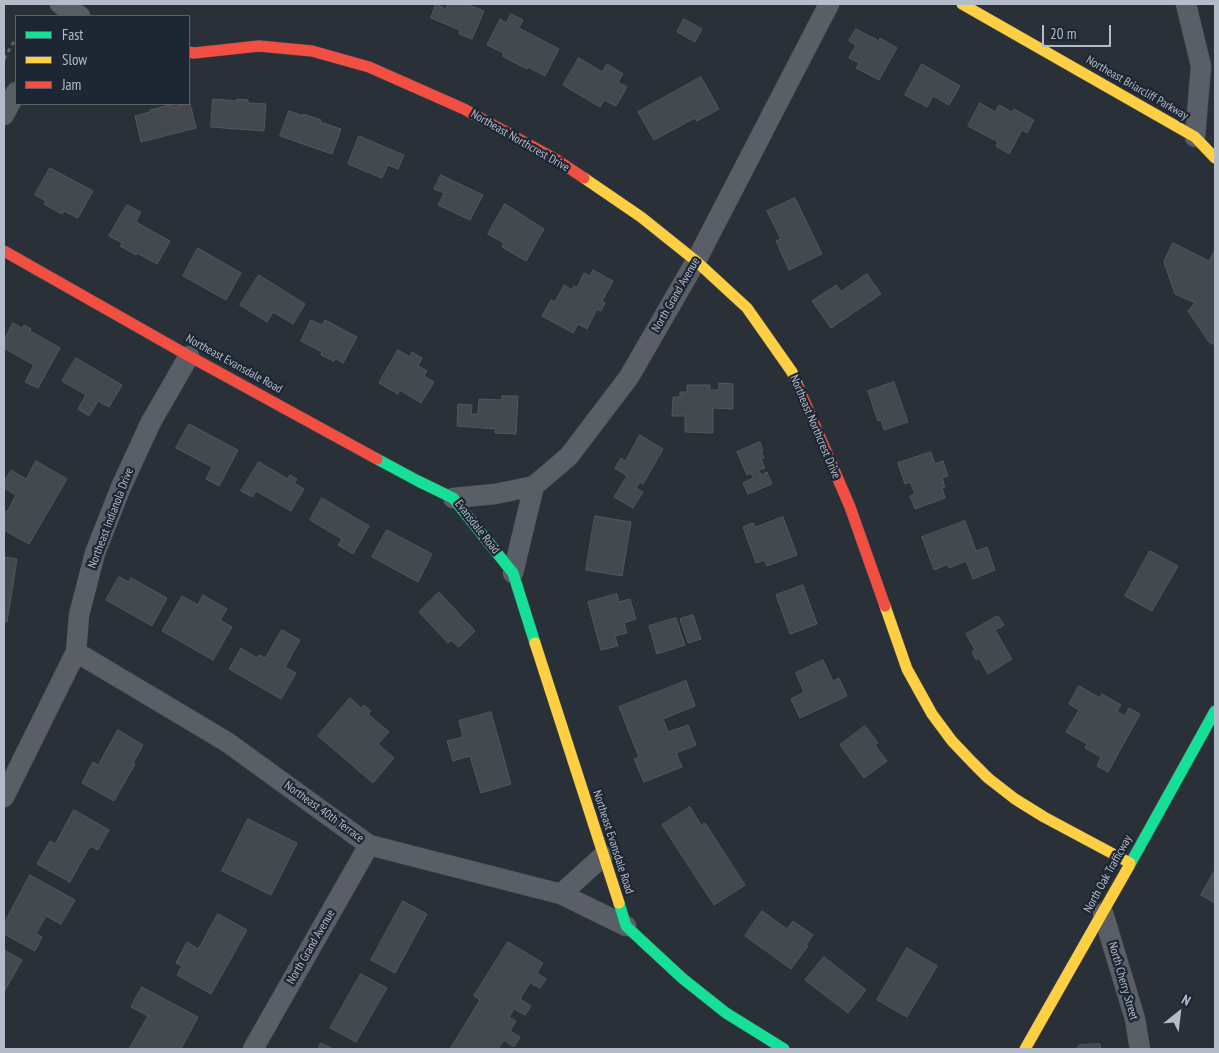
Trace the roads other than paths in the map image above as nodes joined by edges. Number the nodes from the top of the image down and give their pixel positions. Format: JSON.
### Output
{"nodes":[{"id":1,"x":829,"y":4,"type":"edge"},
{"id":2,"x":962,"y":4,"type":"edge"},
{"id":3,"x":1186,"y":4,"type":"edge"},
{"id":4,"x":190,"y":52,"type":"edge"},
{"id":5,"x":15,"y":94,"type":"edge"},
{"id":6,"x":4,"y":115,"type":"edge"},
{"id":7,"x":1200,"y":137,"type":"junction"},
{"id":8,"x":1215,"y":158,"type":"edge"},
{"id":9,"x":4,"y":251,"type":"edge"},
{"id":10,"x":696,"y":261,"type":"junction"},
{"id":11,"x":189,"y":356,"type":"junction"},
{"id":12,"x":534,"y":486,"type":"junction"},
{"id":13,"x":453,"y":498,"type":"junction"},
{"id":14,"x":513,"y":573,"type":"junction"},
{"id":15,"x":76,"y":652,"type":"junction"},
{"id":16,"x":1215,"y":712,"type":"edge"},
{"id":17,"x":4,"y":797,"type":"edge"},
{"id":18,"x":369,"y":845,"type":"junction"},
{"id":19,"x":603,"y":856,"type":"junction"},
{"id":20,"x":1130,"y":863,"type":"junction"},
{"id":21,"x":561,"y":894,"type":"junction"},
{"id":22,"x":1103,"y":913,"type":"junction"},
{"id":23,"x":626,"y":926,"type":"junction"},
{"id":24,"x":253,"y":1049,"type":"edge"},
{"id":25,"x":784,"y":1049,"type":"edge"},
{"id":26,"x":1025,"y":1049,"type":"edge"},
{"id":27,"x":1140,"y":1049,"type":"edge"}],
"edges":[{"from":1,"to":10,"type":"street","name":"North Grand Avenue"},
{"from":2,"to":7,"type":"street","name":"Northeast Briarcliff Parkway"},
{"from":3,"to":7,"type":"street"},
{"from":4,"to":10,"type":"street","name":"Northeast Northcrest Drive"},
{"from":5,"to":6,"type":"street"},
{"from":7,"to":8,"type":"street","name":"Northeast Briarcliff Parkway"},
{"from":9,"to":11,"type":"street","name":"Northeast Evansdale Road"},
{"from":10,"to":12,"type":"street","name":"North Grand Avenue"},
{"from":10,"to":20,"type":"street","name":"Northeast Northcrest Drive"},
{"from":11,"to":13,"type":"street","name":"Northeast Evansdale Road"},
{"from":11,"to":15,"type":"street","name":"Northeast Indianola Drive"},
{"from":12,"to":13,"type":"street","name":"Evansdale Road"},
{"from":12,"to":14,"type":"street"},
{"from":13,"to":14,"type":"street","name":"Evansdale Road"},
{"from":14,"to":19,"type":"street","name":"Northeast Evansdale Road"},
{"from":15,"to":17,"type":"street","name":"Northeast Indianola Drive"},
{"from":15,"to":18,"type":"street","name":"Northeast 40th Terrace"},
{"from":16,"to":20,"type":"street","name":"North Oak Trafficway"},
{"from":18,"to":21,"type":"street","name":"Northeast 40th Terrace"},
{"from":18,"to":24,"type":"street","name":"North Grand Avenue"},
{"from":19,"to":21,"type":"street"},
{"from":19,"to":23,"type":"street","name":"Northeast Evansdale Road"},
{"from":20,"to":22,"type":"street","name":"North Oak Trafficway"},
{"from":21,"to":23,"type":"street","name":"Northeast 40th Terrace"},
{"from":22,"to":26,"type":"street","name":"North Oak Trafficway"},
{"from":22,"to":27,"type":"street","name":"North Cherry Street"},
{"from":23,"to":25,"type":"street","name":"Northeast Evansdale Road"}]}
